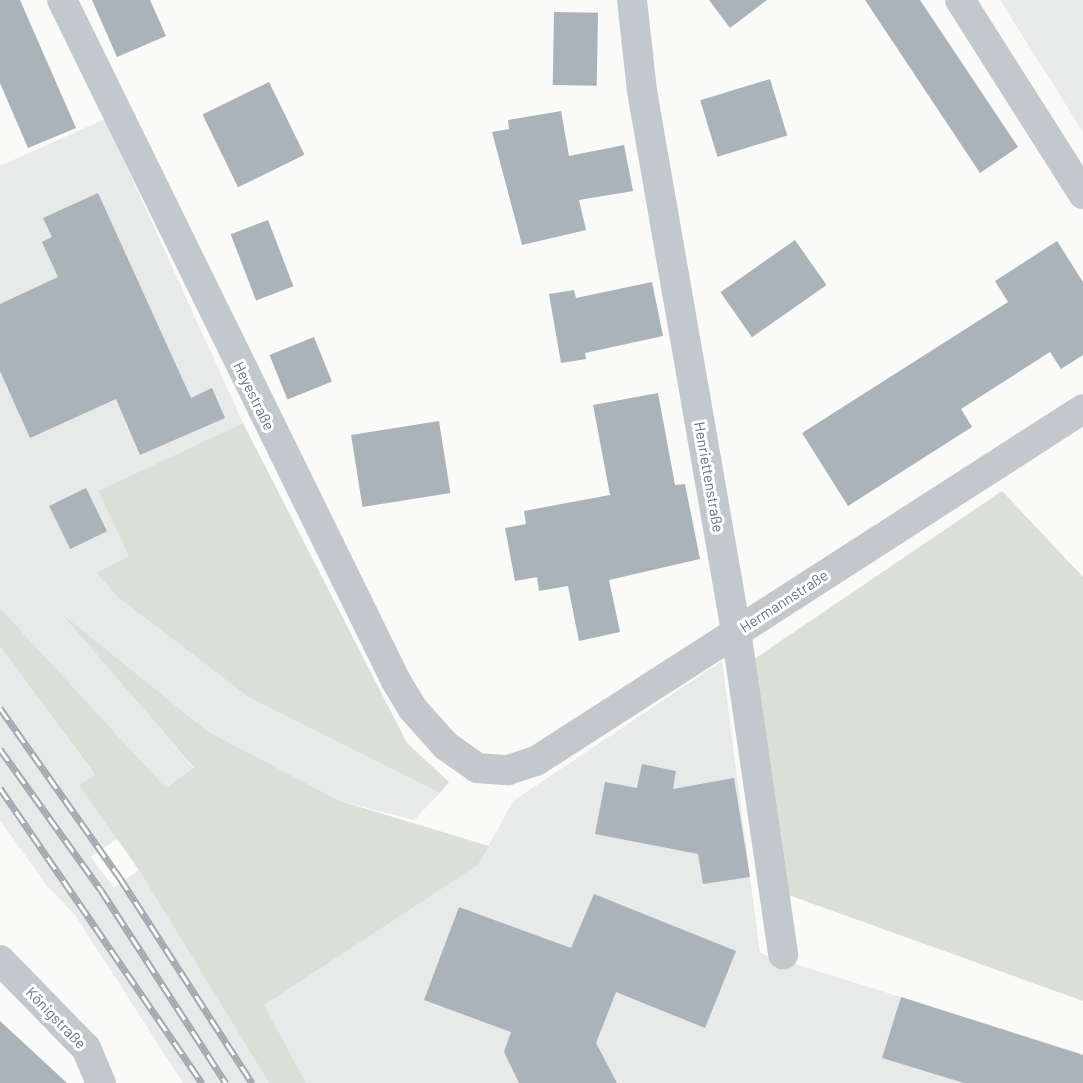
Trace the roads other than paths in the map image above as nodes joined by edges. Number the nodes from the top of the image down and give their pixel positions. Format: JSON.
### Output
{"nodes":[{"id":1,"x":62,"y":0,"type":"edge"},
{"id":2,"x":632,"y":0,"type":"edge"},
{"id":3,"x":960,"y":0,"type":"edge"},
{"id":4,"x":1083,"y":194,"type":"edge"},
{"id":5,"x":1083,"y":409,"type":"edge"},
{"id":6,"x":736,"y":631,"type":"junction"},
{"id":7,"x":477,"y":768,"type":"joint"},
{"id":8,"x":783,"y":955,"type":"dead end"},
{"id":9,"x":0,"y":960,"type":"edge"},
{"id":10,"x":101,"y":1083,"type":"edge"}],
"edges":[{"from":1,"to":7,"type":"street","name":"Heyestraße"},
{"from":2,"to":6,"type":"street","name":"Henriettenstraße"},
{"from":3,"to":4,"type":"street"},
{"from":5,"to":6,"type":"street","name":"Hermannstraße"},
{"from":6,"to":7,"type":"street","name":"Hermannstraße"},
{"from":6,"to":8,"type":"street","name":"Henriettenstraße"},
{"from":9,"to":10,"type":"street","name":"Königstraße"}]}
